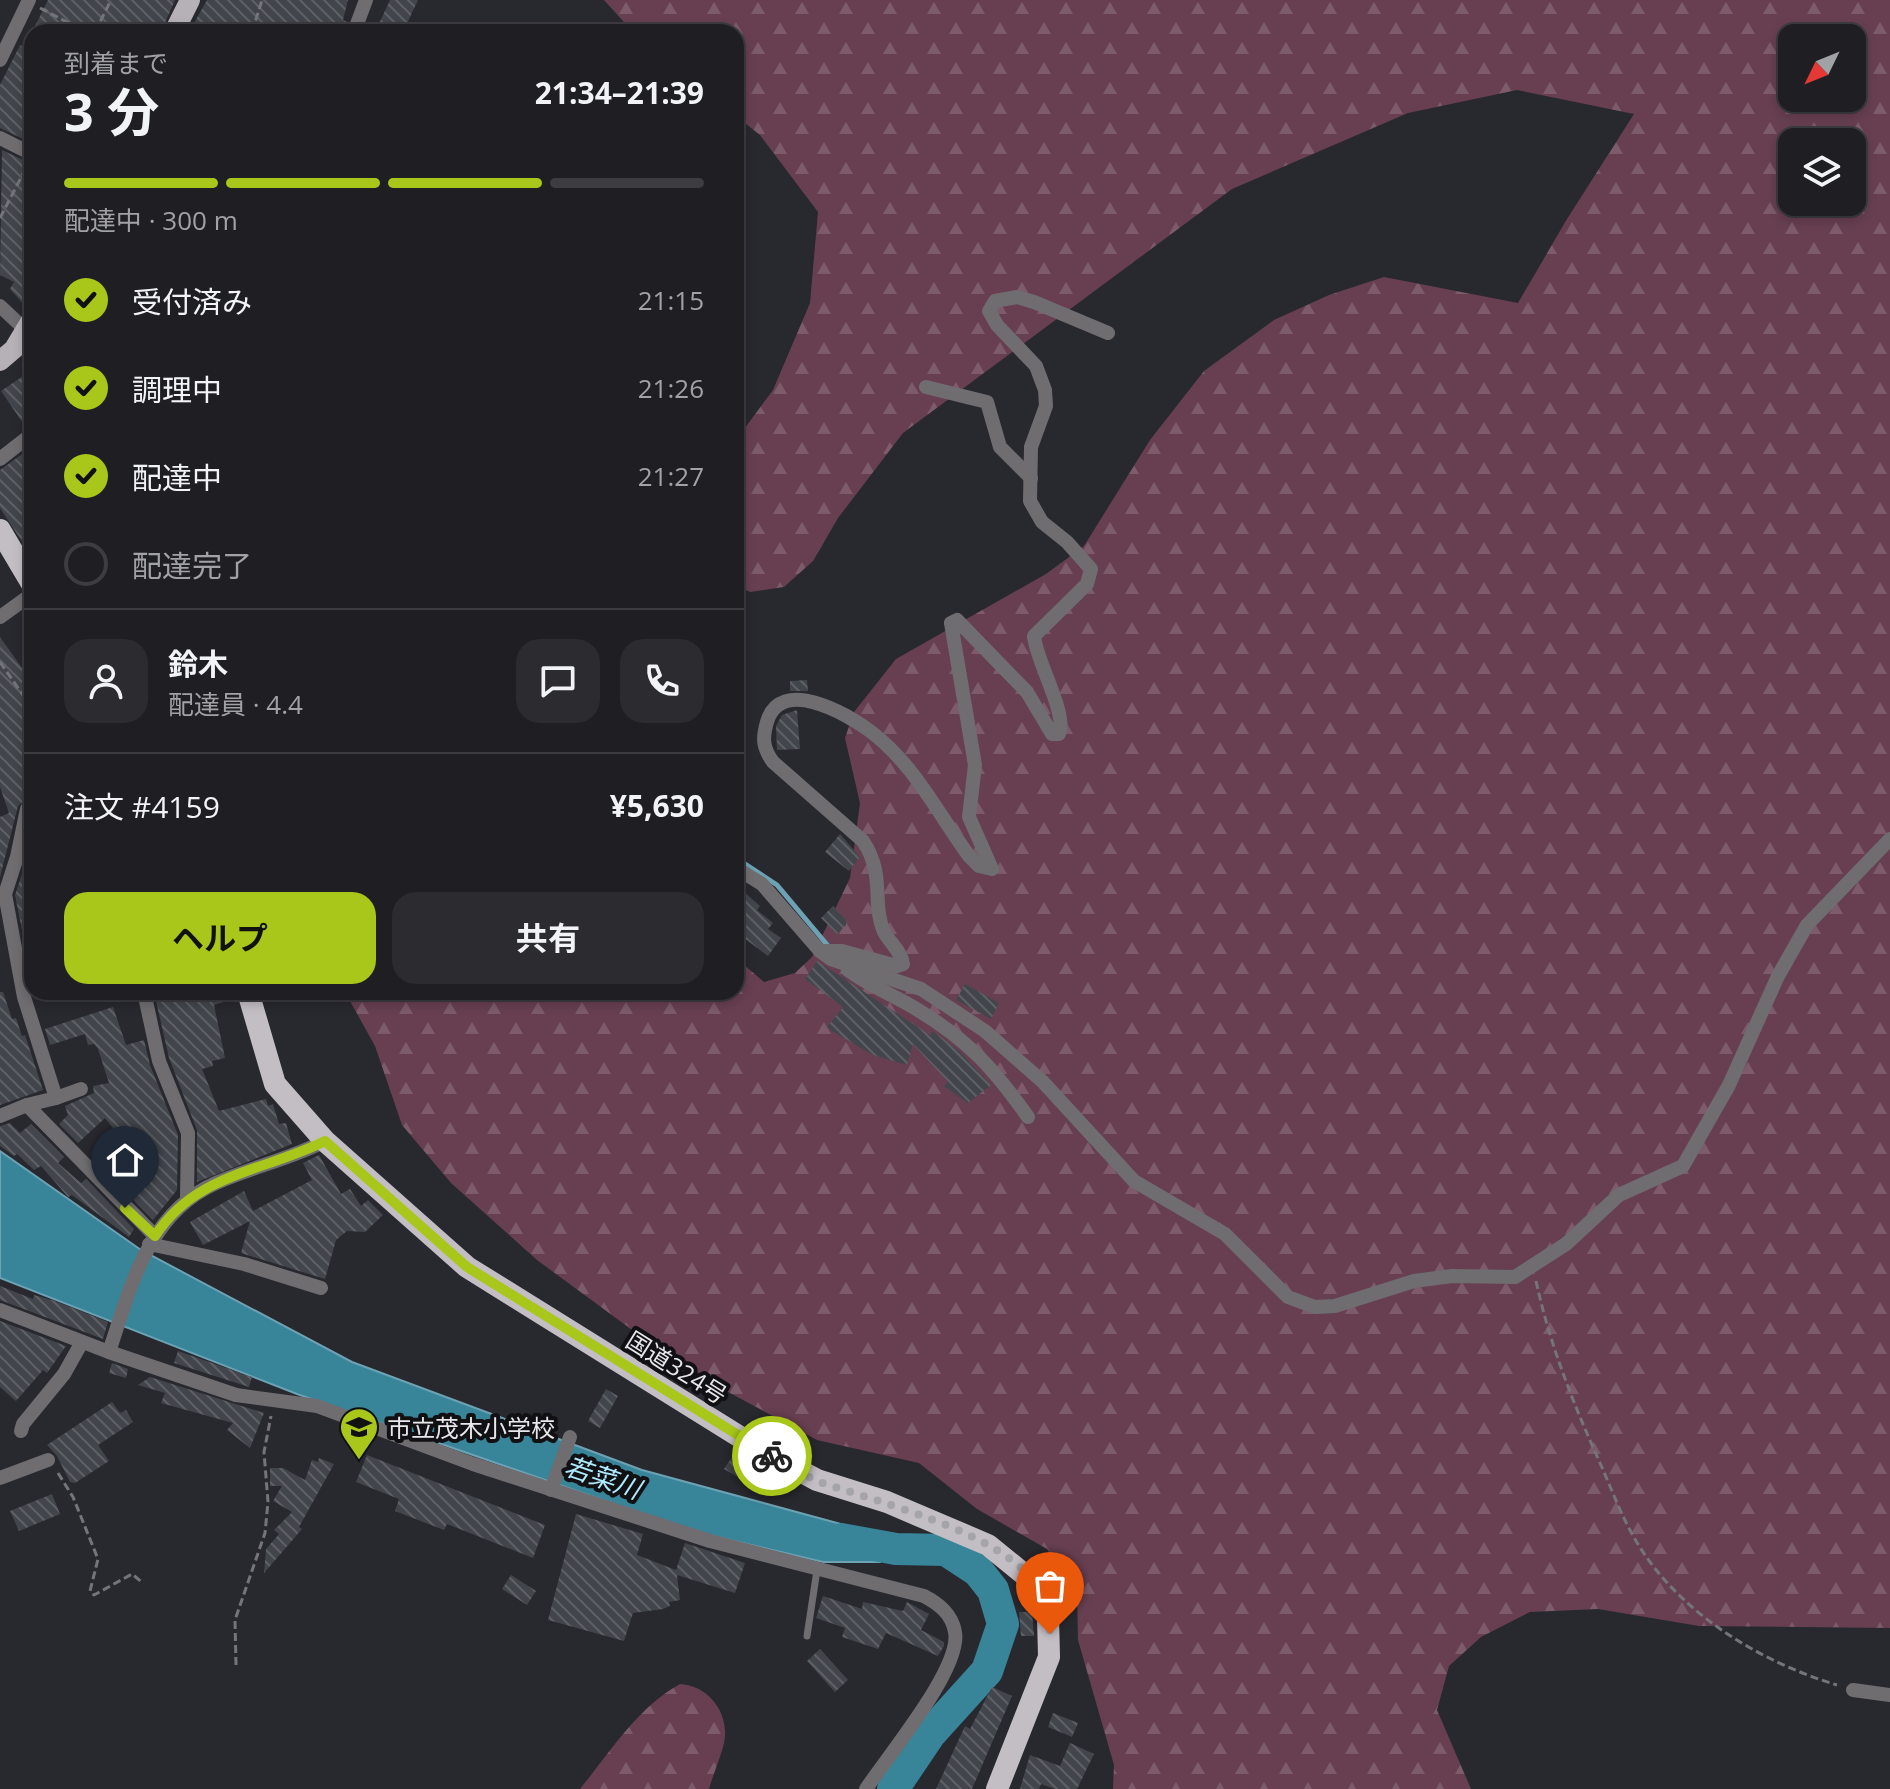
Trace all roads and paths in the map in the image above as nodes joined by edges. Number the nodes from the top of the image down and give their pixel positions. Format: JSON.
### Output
{"nodes":[{"id":1,"x":111,"y":0,"type":"edge"},
{"id":2,"x":190,"y":0,"type":"edge"},
{"id":3,"x":262,"y":0,"type":"edge"},
{"id":4,"x":366,"y":0,"type":"edge"},
{"id":5,"x":29,"y":1,"type":"edge"},
{"id":6,"x":71,"y":24,"type":"edge"},
{"id":7,"x":99,"y":24,"type":"edge"},
{"id":8,"x":178,"y":24,"type":"edge"},
{"id":9,"x":254,"y":24,"type":"edge"},
{"id":10,"x":357,"y":24,"type":"edge"},
{"id":11,"x":0,"y":60,"type":"edge"},
{"id":12,"x":0,"y":138,"type":"edge"},
{"id":13,"x":24,"y":157,"type":"edge"},
{"id":14,"x":24,"y":171,"type":"edge"},
{"id":15,"x":0,"y":218,"type":"edge"},
{"id":16,"x":0,"y":306,"type":"edge"},
{"id":17,"x":24,"y":324,"type":"edge"},
{"id":18,"x":1108,"y":333,"type":"dead end"},
{"id":19,"x":24,"y":335,"type":"edge"},
{"id":20,"x":0,"y":361,"type":"edge"},
{"id":21,"x":926,"y":387,"type":"dead end"},
{"id":22,"x":24,"y":440,"type":"edge"},
{"id":23,"x":0,"y":459,"type":"edge"},
{"id":24,"x":1031,"y":478,"type":"junction"},
{"id":25,"x":0,"y":530,"type":"edge"},
{"id":26,"x":24,"y":570,"type":"edge"},
{"id":27,"x":24,"y":600,"type":"edge"},
{"id":28,"x":0,"y":617,"type":"edge"},
{"id":29,"x":0,"y":662,"type":"edge"},
{"id":30,"x":24,"y":696,"type":"edge"},
{"id":31,"x":24,"y":823,"type":"edge"},
{"id":32,"x":1890,"y":839,"type":"edge"},
{"id":33,"x":744,"y":873,"type":"edge"},
{"id":34,"x":2,"y":894,"type":"edge"},
{"id":35,"x":820,"y":951,"type":"junction"},
{"id":36,"x":841,"y":965,"type":"junction"},
{"id":37,"x":24,"y":997,"type":"edge"},
{"id":38,"x":25,"y":1000,"type":"edge"},
{"id":39,"x":146,"y":1000,"type":"edge"},
{"id":40,"x":250,"y":1000,"type":"edge"},
{"id":41,"x":81,"y":1089,"type":"dead end"},
{"id":42,"x":56,"y":1098,"type":"junction"},
{"id":43,"x":27,"y":1105,"type":"junction"},
{"id":44,"x":0,"y":1116,"type":"edge"},
{"id":45,"x":1028,"y":1117,"type":"dead end"},
{"id":46,"x":325,"y":1141,"type":"junction"},
{"id":47,"x":187,"y":1198,"type":"junction"},
{"id":48,"x":150,"y":1243,"type":"junction"},
{"id":49,"x":1532,"y":1267,"type":"junction"},
{"id":50,"x":321,"y":1288,"type":"dead end"},
{"id":51,"x":0,"y":1310,"type":"edge"},
{"id":52,"x":82,"y":1342,"type":"junction"},
{"id":53,"x":109,"y":1352,"type":"junction"},
{"id":54,"x":274,"y":1400,"type":"junction"},
{"id":55,"x":21,"y":1431,"type":"dead end"},
{"id":56,"x":570,"y":1437,"type":"dead end"},
{"id":57,"x":48,"y":1460,"type":"joint"},
{"id":58,"x":0,"y":1478,"type":"edge"},
{"id":59,"x":552,"y":1486,"type":"junction"},
{"id":60,"x":817,"y":1570,"type":"junction"},
{"id":61,"x":143,"y":1583,"type":"dead end"},
{"id":62,"x":807,"y":1636,"type":"dead end"},
{"id":63,"x":236,"y":1665,"type":"dead end"},
{"id":64,"x":1853,"y":1690,"type":"joint"},
{"id":65,"x":1890,"y":1695,"type":"edge"},
{"id":66,"x":866,"y":1789,"type":"edge"},
{"id":67,"x":997,"y":1789,"type":"edge"}],
"edges":[{"from":1,"to":7,"type":"path"},
{"from":2,"to":8,"type":"main road"},
{"from":3,"to":9,"type":"path"},
{"from":4,"to":10,"type":"street"},
{"from":5,"to":6,"type":"path"},
{"from":5,"to":11,"type":"street"},
{"from":12,"to":13,"type":"street"},
{"from":14,"to":15,"type":"path"},
{"from":16,"to":17,"type":"street"},
{"from":18,"to":24,"type":"street"},
{"from":19,"to":20,"type":"main road"},
{"from":21,"to":24,"type":"street"},
{"from":22,"to":23,"type":"street"},
{"from":24,"to":35,"type":"street"},
{"from":25,"to":26,"type":"highway"},
{"from":27,"to":28,"type":"street"},
{"from":29,"to":30,"type":"path"},
{"from":31,"to":34,"type":"street"},
{"from":32,"to":49,"type":"street"},
{"from":33,"to":35,"type":"street"},
{"from":34,"to":37,"type":"street"},
{"from":35,"to":36,"type":"street"},
{"from":36,"to":45,"type":"street"},
{"from":36,"to":49,"type":"street"},
{"from":38,"to":42,"type":"street"},
{"from":39,"to":47,"type":"street"},
{"from":40,"to":46,"type":"highway","name":"国道324号"},
{"from":41,"to":42,"type":"street"},
{"from":42,"to":43,"type":"street"},
{"from":43,"to":44,"type":"street"},
{"from":43,"to":48,"type":"street"},
{"from":46,"to":47,"type":"street"},
{"from":46,"to":67,"type":"highway","name":"国道324号"},
{"from":47,"to":48,"type":"street"},
{"from":48,"to":50,"type":"street"},
{"from":48,"to":53,"type":"street"},
{"from":49,"to":64,"type":"path"},
{"from":51,"to":52,"type":"street"},
{"from":52,"to":53,"type":"street"},
{"from":52,"to":55,"type":"street"},
{"from":53,"to":54,"type":"street"},
{"from":54,"to":59,"type":"street"},
{"from":54,"to":63,"type":"path"},
{"from":56,"to":59,"type":"street"},
{"from":57,"to":58,"type":"street"},
{"from":57,"to":61,"type":"path"},
{"from":59,"to":60,"type":"street"},
{"from":60,"to":62,"type":"lane"},
{"from":60,"to":66,"type":"street"},
{"from":64,"to":65,"type":"street"}]}
